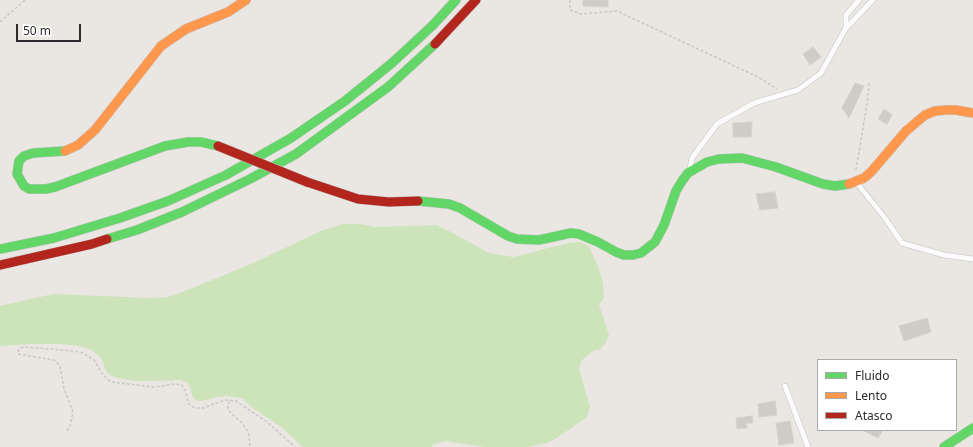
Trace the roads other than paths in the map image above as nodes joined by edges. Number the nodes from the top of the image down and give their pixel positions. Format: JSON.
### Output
{"nodes":[{"id":1,"x":246,"y":0,"type":"edge"},
{"id":2,"x":456,"y":0,"type":"edge"},
{"id":3,"x":476,"y":0,"type":"edge"},
{"id":4,"x":859,"y":0,"type":"edge"},
{"id":5,"x":873,"y":0,"type":"edge"},
{"id":6,"x":846,"y":28,"type":"junction"},
{"id":7,"x":973,"y":113,"type":"edge"},
{"id":8,"x":688,"y":173,"type":"junction"},
{"id":9,"x":856,"y":182,"type":"junction"},
{"id":10,"x":0,"y":249,"type":"edge"},
{"id":11,"x":973,"y":259,"type":"edge"},
{"id":12,"x":0,"y":265,"type":"edge"},
{"id":13,"x":785,"y":386,"type":"dead end"},
{"id":14,"x":973,"y":428,"type":"edge"},
{"id":15,"x":808,"y":447,"type":"edge"},
{"id":16,"x":944,"y":447,"type":"edge"}],
"edges":[{"from":1,"to":8,"type":"main road","bridge":true},
{"from":2,"to":10,"type":"main road"},
{"from":3,"to":12,"type":"main road"},
{"from":4,"to":6,"type":"lane"},
{"from":5,"to":6,"type":"lane"},
{"from":6,"to":8,"type":"lane"},
{"from":7,"to":9,"type":"main road"},
{"from":8,"to":9,"type":"main road"},
{"from":9,"to":11,"type":"lane"},
{"from":13,"to":15,"type":"lane"},
{"from":14,"to":16,"type":"main road"}]}
